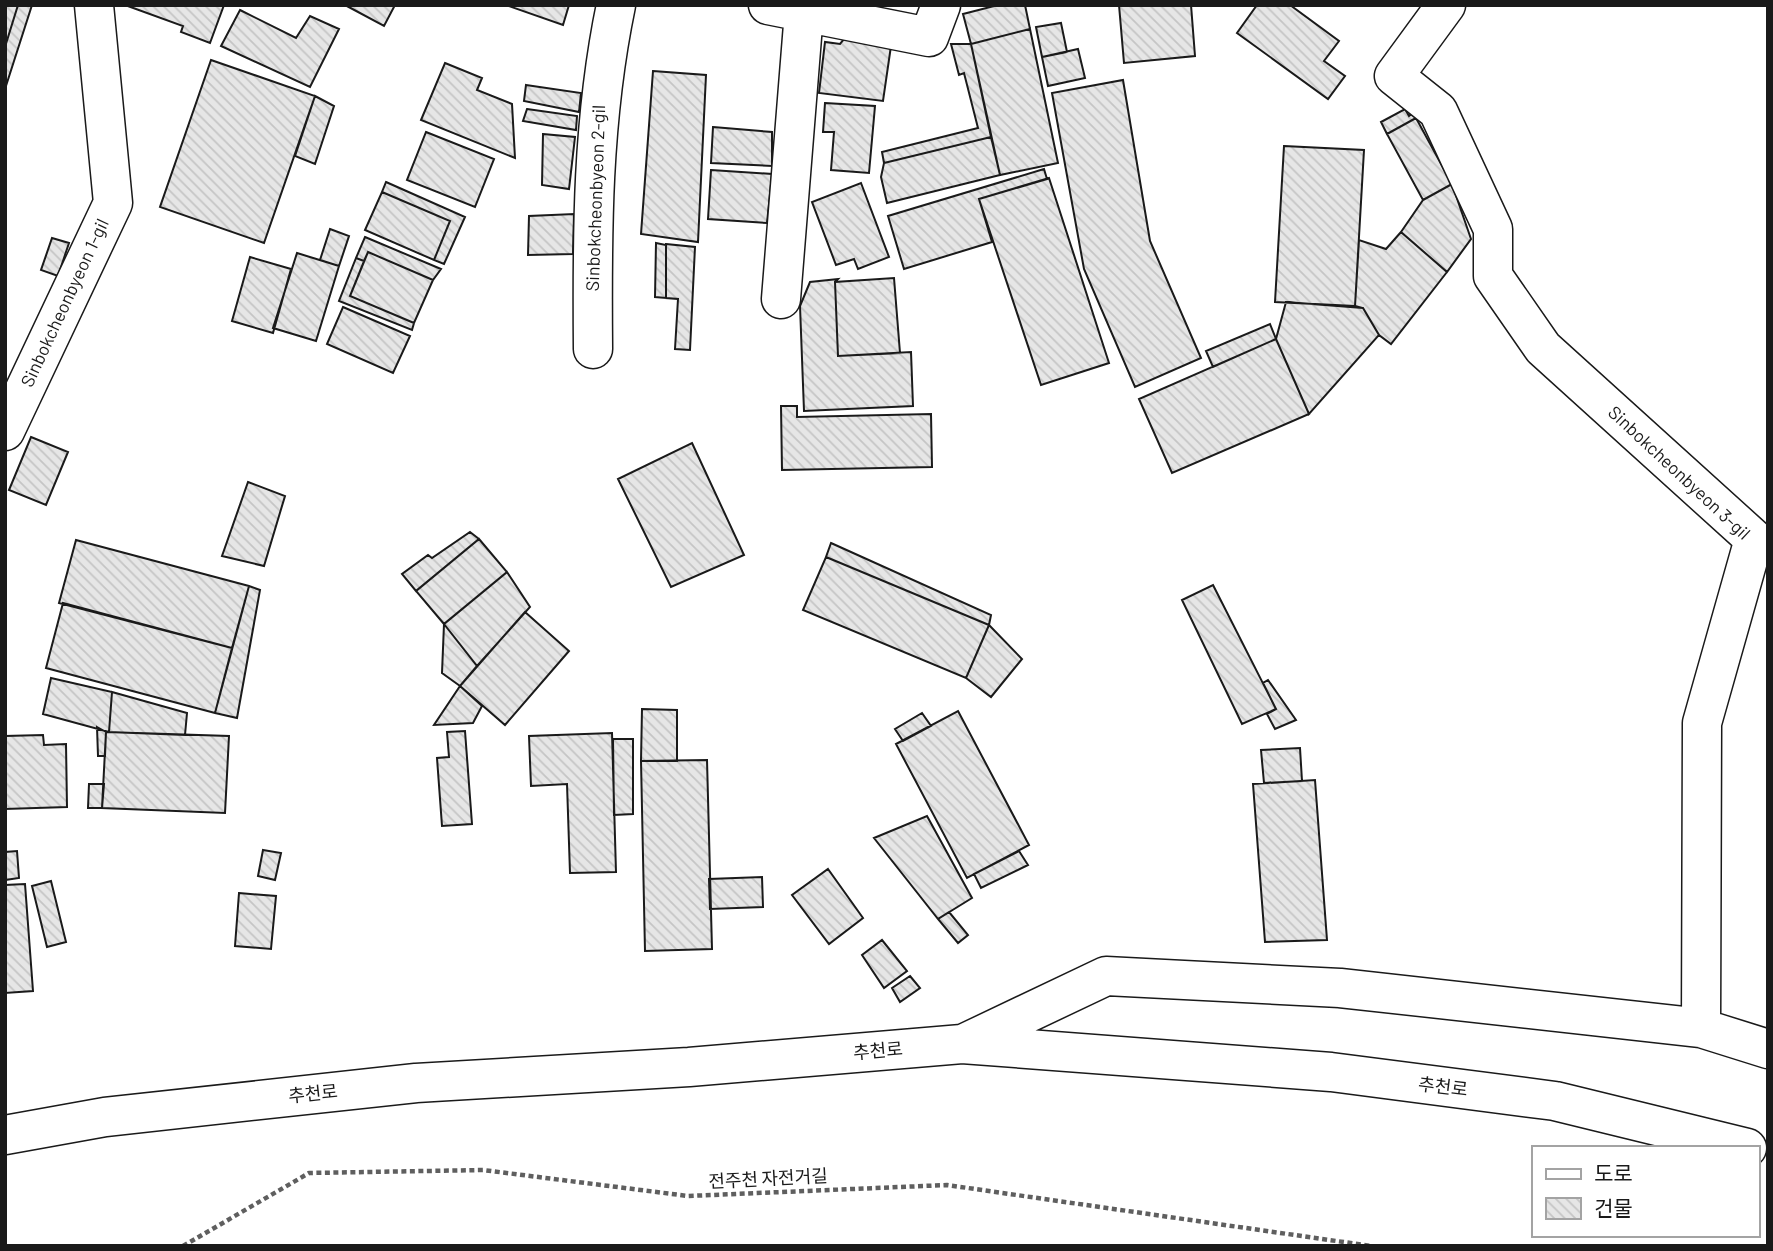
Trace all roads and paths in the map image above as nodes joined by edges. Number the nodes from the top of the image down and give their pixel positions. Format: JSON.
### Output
{"nodes":[{"id":1,"x":94,"y":5,"type":"edge"},
{"id":2,"x":616,"y":5,"type":"edge"},
{"id":3,"x":941,"y":5,"type":"edge"},
{"id":4,"x":1446,"y":5,"type":"edge"},
{"id":5,"x":786,"y":9,"type":"edge"},
{"id":6,"x":781,"y":299,"type":"dead end"},
{"id":7,"x":593,"y":349,"type":"dead end"},
{"id":8,"x":5,"y":431,"type":"edge"},
{"id":9,"x":1702,"y":1028,"type":"junction"},
{"id":10,"x":962,"y":1044,"type":"junction"},
{"id":11,"x":1768,"y":1049,"type":"edge"},
{"id":12,"x":5,"y":1135,"type":"edge"},
{"id":13,"x":1739,"y":1146,"type":"edge"},
{"id":14,"x":183,"y":1246,"type":"edge"},
{"id":15,"x":1371,"y":1246,"type":"edge"}],
"edges":[{"from":1,"to":8,"type":"street","name":"Sinbokcheonbyeon 1-gil"},
{"from":2,"to":7,"type":"street","name":"Sinbokcheonbyeon 2-gil"},
{"from":3,"to":5,"type":"street"},
{"from":4,"to":9,"type":"street","name":"Sinbokcheonbyeon 3-gil"},
{"from":5,"to":6,"type":"street"},
{"from":9,"to":10,"type":"street"},
{"from":9,"to":11,"type":"street"},
{"from":10,"to":12,"type":"street","name":"추천로"},
{"from":10,"to":13,"type":"street","name":"추천로"},
{"from":14,"to":15,"type":"path","name":"전주천 자전거길"}]}
